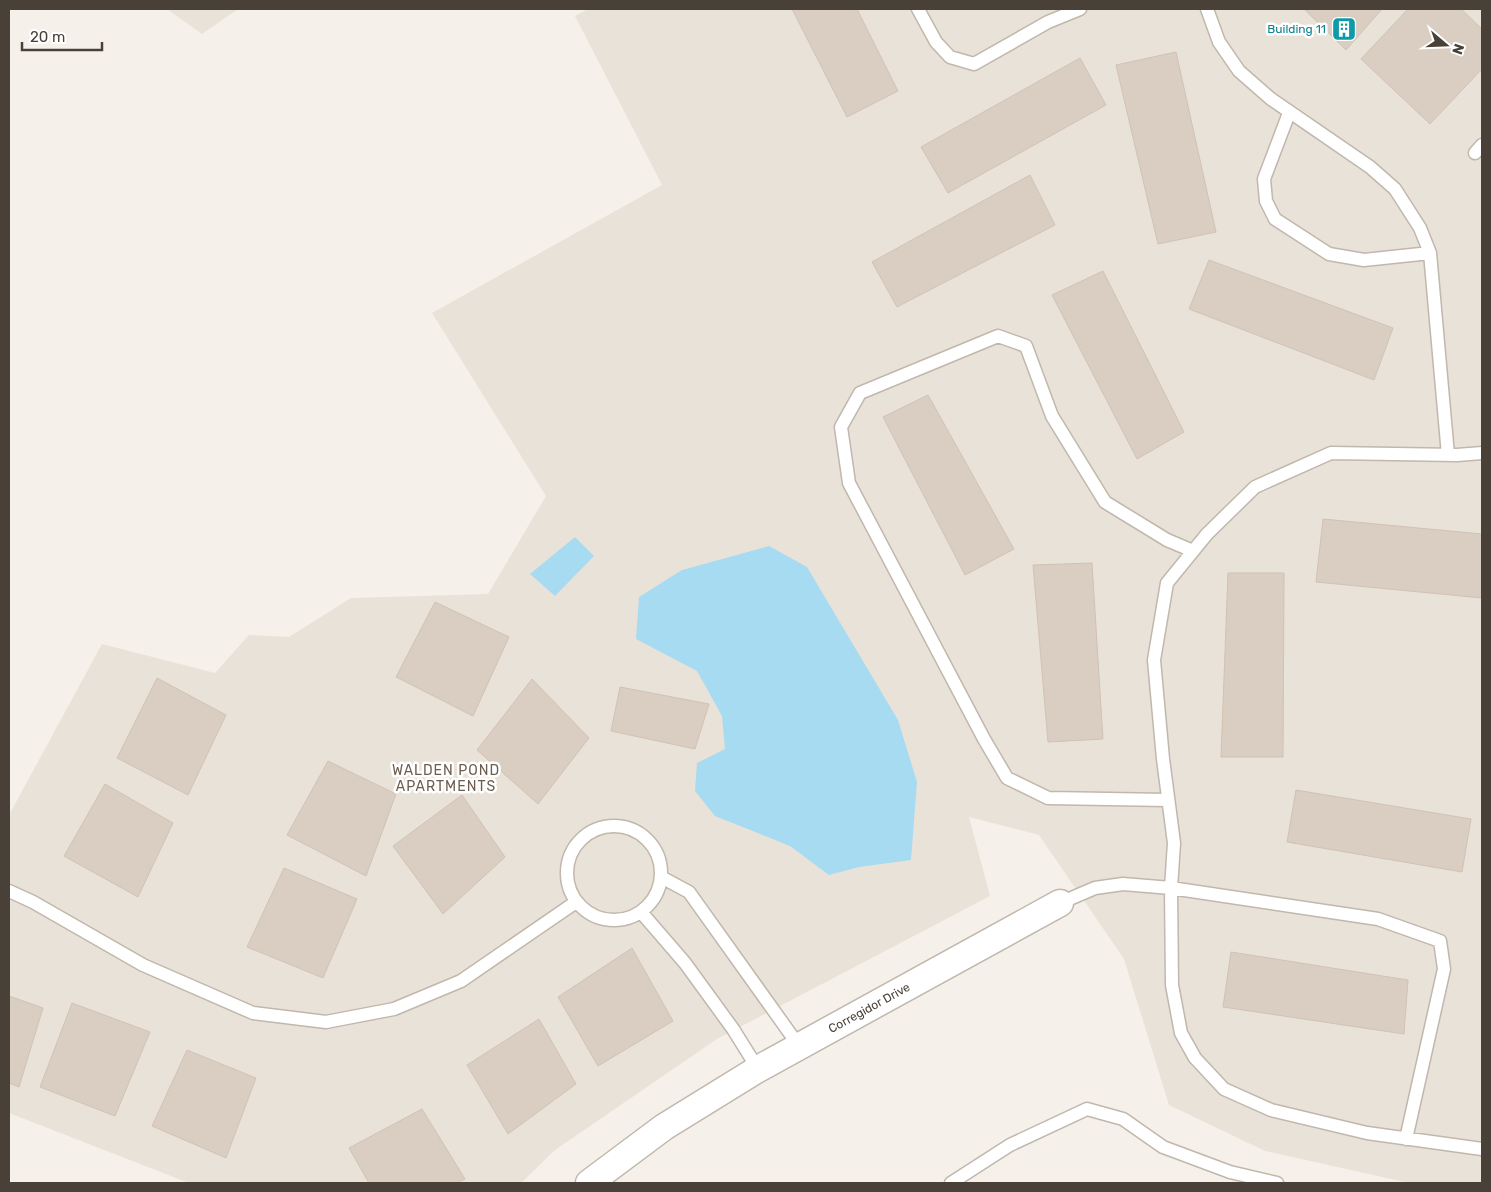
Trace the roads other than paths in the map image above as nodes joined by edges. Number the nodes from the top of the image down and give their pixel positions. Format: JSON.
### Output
{"nodes":[{"id":1,"x":918,"y":9,"type":"edge"},
{"id":2,"x":1080,"y":9,"type":"edge"},
{"id":3,"x":1207,"y":9,"type":"edge"},
{"id":4,"x":1289,"y":113,"type":"junction"},
{"id":5,"x":1430,"y":253,"type":"junction"},
{"id":6,"x":1482,"y":453,"type":"edge"},
{"id":7,"x":1448,"y":455,"type":"junction"},
{"id":8,"x":1194,"y":551,"type":"junction"},
{"id":9,"x":1168,"y":800,"type":"junction"},
{"id":10,"x":661,"y":877,"type":"junction"},
{"id":11,"x":1171,"y":888,"type":"junction"},
{"id":12,"x":9,"y":891,"type":"edge"},
{"id":13,"x":576,"y":902,"type":"junction"},
{"id":14,"x":1060,"y":903,"type":"joint"},
{"id":15,"x":641,"y":912,"type":"junction"},
{"id":16,"x":799,"y":1046,"type":"junction"},
{"id":17,"x":758,"y":1069,"type":"junction"},
{"id":18,"x":1406,"y":1139,"type":"junction"},
{"id":19,"x":1482,"y":1149,"type":"edge"},
{"id":20,"x":589,"y":1183,"type":"edge"},
{"id":21,"x":951,"y":1183,"type":"edge"},
{"id":22,"x":1277,"y":1183,"type":"edge"}],
"edges":[{"from":1,"to":2,"type":"lane"},
{"from":3,"to":4,"type":"lane"},
{"from":4,"to":5,"type":"lane"},
{"from":4,"to":5,"type":"lane"},
{"from":5,"to":7,"type":"lane"},
{"from":6,"to":7,"type":"lane"},
{"from":7,"to":8,"type":"lane"},
{"from":8,"to":9,"type":"lane"},
{"from":8,"to":9,"type":"lane"},
{"from":9,"to":11,"type":"lane"},
{"from":10,"to":13,"type":"lane"},
{"from":10,"to":15,"type":"lane"},
{"from":10,"to":16,"type":"lane"},
{"from":11,"to":14,"type":"lane","name":"Corregidor Drive"},
{"from":11,"to":18,"type":"lane"},
{"from":11,"to":18,"type":"lane","name":"Corregidor Drive"},
{"from":12,"to":13,"type":"lane"},
{"from":13,"to":15,"type":"lane"},
{"from":14,"to":16,"type":"street","name":"Corregidor Drive"},
{"from":15,"to":17,"type":"lane"},
{"from":16,"to":17,"type":"street","name":"Corregidor Drive"},
{"from":17,"to":20,"type":"street","name":"Corregidor Drive"},
{"from":18,"to":19,"type":"lane"},
{"from":21,"to":22,"type":"lane"}]}
